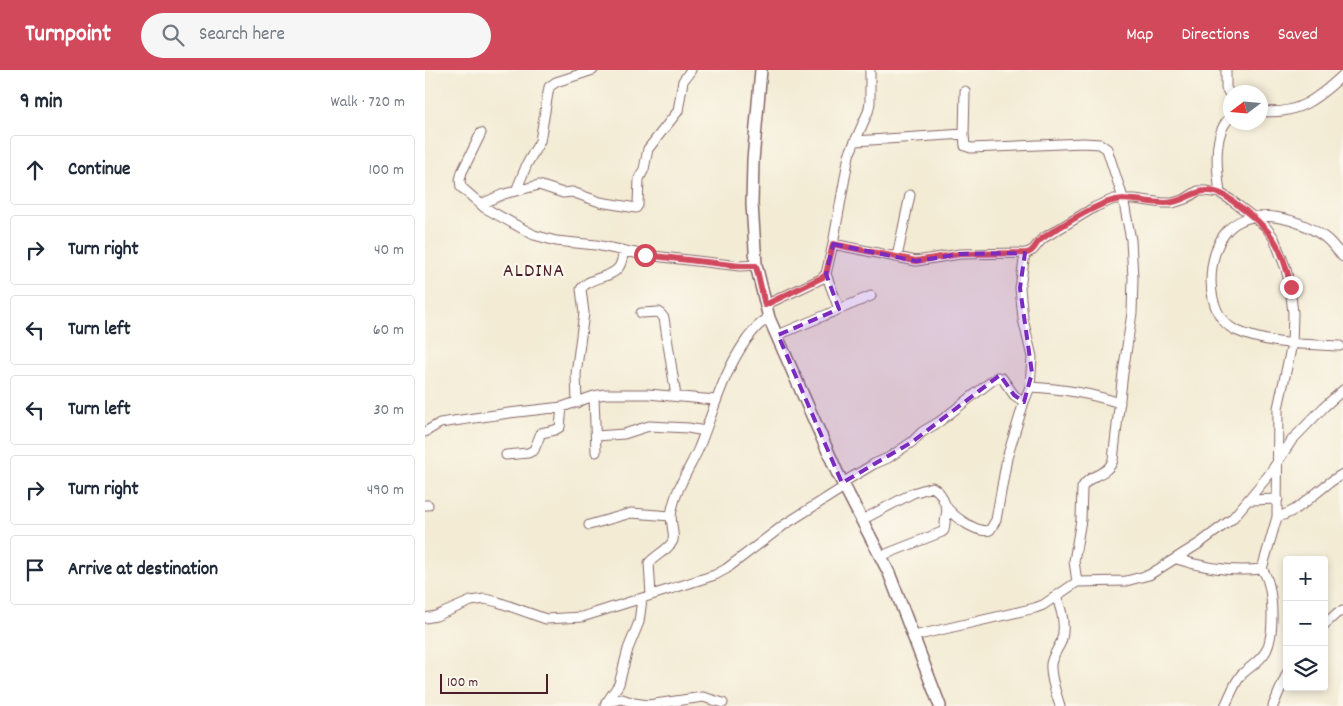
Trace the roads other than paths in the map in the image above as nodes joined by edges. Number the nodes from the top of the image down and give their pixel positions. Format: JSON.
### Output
{"nodes":[{"id":1,"x":593,"y":70,"type":"edge"},
{"id":2,"x":691,"y":70,"type":"edge"},
{"id":3,"x":761,"y":70,"type":"edge"},
{"id":4,"x":870,"y":70,"type":"edge"},
{"id":5,"x":1226,"y":70,"type":"edge"},
{"id":6,"x":1343,"y":75,"type":"edge"},
{"id":7,"x":1226,"y":85,"type":"edge"},
{"id":8,"x":965,"y":91,"type":"dead end"},
{"id":9,"x":1268,"y":113,"type":"edge"},
{"id":10,"x":1223,"y":127,"type":"edge"},
{"id":11,"x":481,"y":134,"type":"dead end"},
{"id":12,"x":964,"y":134,"type":"junction"},
{"id":13,"x":855,"y":140,"type":"junction"},
{"id":14,"x":516,"y":191,"type":"junction"},
{"id":15,"x":1219,"y":193,"type":"junction"},
{"id":16,"x":910,"y":194,"type":"dead end"},
{"id":17,"x":1123,"y":198,"type":"junction"},
{"id":18,"x":481,"y":204,"type":"junction"},
{"id":19,"x":1255,"y":218,"type":"junction"},
{"id":20,"x":833,"y":244,"type":"junction"},
{"id":21,"x":624,"y":251,"type":"junction"},
{"id":22,"x":1025,"y":253,"type":"junction"},
{"id":23,"x":897,"y":257,"type":"junction"},
{"id":24,"x":1343,"y":257,"type":"edge"},
{"id":25,"x":756,"y":266,"type":"junction"},
{"id":26,"x":826,"y":274,"type":"junction"},
{"id":27,"x":871,"y":296,"type":"dead end"},
{"id":28,"x":765,"y":305,"type":"junction"},
{"id":29,"x":839,"y":309,"type":"junction"},
{"id":30,"x":641,"y":313,"type":"dead end"},
{"id":31,"x":769,"y":318,"type":"junction"},
{"id":32,"x":777,"y":336,"type":"junction"},
{"id":33,"x":1292,"y":344,"type":"junction"},
{"id":34,"x":1340,"y":346,"type":"dead end"},
{"id":35,"x":1030,"y":387,"type":"junction"},
{"id":36,"x":1343,"y":390,"type":"edge"},
{"id":37,"x":594,"y":396,"type":"junction"},
{"id":38,"x":676,"y":396,"type":"junction"},
{"id":39,"x":715,"y":400,"type":"junction"},
{"id":40,"x":1024,"y":402,"type":"junction"},
{"id":41,"x":577,"y":403,"type":"junction"},
{"id":42,"x":1120,"y":403,"type":"junction"},
{"id":43,"x":562,"y":407,"type":"junction"},
{"id":44,"x":705,"y":431,"type":"junction"},
{"id":45,"x":425,"y":432,"type":"edge"},
{"id":46,"x":596,"y":436,"type":"junction"},
{"id":47,"x":596,"y":452,"type":"dead end"},
{"id":48,"x":506,"y":455,"type":"dead end"},
{"id":49,"x":1278,"y":463,"type":"junction"},
{"id":50,"x":1343,"y":474,"type":"edge"},
{"id":51,"x":843,"y":485,"type":"junction"},
{"id":52,"x":1250,"y":500,"type":"junction"},
{"id":53,"x":1278,"y":500,"type":"junction"},
{"id":54,"x":947,"y":509,"type":"junction"},
{"id":55,"x":671,"y":516,"type":"junction"},
{"id":56,"x":1277,"y":517,"type":"junction"},
{"id":57,"x":862,"y":520,"type":"junction"},
{"id":58,"x":589,"y":524,"type":"dead end"},
{"id":59,"x":881,"y":556,"type":"junction"},
{"id":60,"x":1177,"y":558,"type":"junction"},
{"id":61,"x":1262,"y":569,"type":"junction"},
{"id":62,"x":1077,"y":582,"type":"junction"},
{"id":63,"x":1056,"y":596,"type":"junction"},
{"id":64,"x":647,"y":597,"type":"junction"},
{"id":65,"x":1343,"y":611,"type":"edge"},
{"id":66,"x":425,"y":618,"type":"edge"},
{"id":67,"x":1328,"y":621,"type":"edge"},
{"id":68,"x":914,"y":636,"type":"junction"},
{"id":69,"x":1283,"y":682,"type":"edge"},
{"id":70,"x":617,"y":686,"type":"junction"},
{"id":71,"x":622,"y":699,"type":"junction"},
{"id":72,"x":723,"y":703,"type":"dead end"},
{"id":73,"x":605,"y":704,"type":"edge"},
{"id":74,"x":940,"y":706,"type":"edge"},
{"id":75,"x":1059,"y":706,"type":"edge"},
{"id":76,"x":1225,"y":706,"type":"edge"},
{"id":77,"x":1273,"y":706,"type":"edge"}],
"edges":[{"from":1,"to":14,"type":"street"},
{"from":2,"to":14,"type":"street"},
{"from":3,"to":25,"type":"street"},
{"from":4,"to":13,"type":"street"},
{"from":5,"to":7,"type":"street"},
{"from":6,"to":9,"type":"street"},
{"from":8,"to":12,"type":"street"},
{"from":10,"to":15,"type":"street"},
{"from":11,"to":18,"type":"street"},
{"from":12,"to":13,"type":"street"},
{"from":12,"to":17,"type":"street"},
{"from":13,"to":20,"type":"street"},
{"from":14,"to":18,"type":"street"},
{"from":15,"to":17,"type":"street"},
{"from":15,"to":19,"type":"street"},
{"from":16,"to":23,"type":"street"},
{"from":17,"to":22,"type":"street"},
{"from":17,"to":42,"type":"street"},
{"from":18,"to":21,"type":"street"},
{"from":19,"to":24,"type":"street"},
{"from":19,"to":33,"type":"street"},
{"from":19,"to":33,"type":"street"},
{"from":20,"to":23,"type":"street"},
{"from":20,"to":26,"type":"street"},
{"from":21,"to":25,"type":"street"},
{"from":21,"to":41,"type":"street"},
{"from":22,"to":23,"type":"street"},
{"from":22,"to":35,"type":"street"},
{"from":25,"to":28,"type":"street"},
{"from":26,"to":28,"type":"street"},
{"from":26,"to":29,"type":"street"},
{"from":27,"to":29,"type":"street"},
{"from":28,"to":31,"type":"street"},
{"from":29,"to":32,"type":"street"},
{"from":30,"to":38,"type":"street"},
{"from":31,"to":32,"type":"street"},
{"from":31,"to":39,"type":"street"},
{"from":32,"to":51,"type":"street"},
{"from":33,"to":34,"type":"street"},
{"from":33,"to":49,"type":"street"},
{"from":35,"to":40,"type":"street"},
{"from":35,"to":42,"type":"street"},
{"from":36,"to":49,"type":"street"},
{"from":37,"to":38,"type":"street"},
{"from":37,"to":41,"type":"street"},
{"from":37,"to":46,"type":"street"},
{"from":38,"to":39,"type":"street"},
{"from":39,"to":44,"type":"street"},
{"from":40,"to":51,"type":"street"},
{"from":40,"to":54,"type":"street"},
{"from":41,"to":43,"type":"street"},
{"from":42,"to":62,"type":"street"},
{"from":43,"to":45,"type":"street"},
{"from":43,"to":48,"type":"street"},
{"from":44,"to":46,"type":"street"},
{"from":44,"to":55,"type":"street"},
{"from":46,"to":47,"type":"street"},
{"from":49,"to":52,"type":"street"},
{"from":49,"to":53,"type":"street"},
{"from":50,"to":56,"type":"street"},
{"from":51,"to":57,"type":"street"},
{"from":51,"to":64,"type":"street"},
{"from":52,"to":53,"type":"street"},
{"from":52,"to":60,"type":"street"},
{"from":53,"to":56,"type":"street"},
{"from":54,"to":57,"type":"street"},
{"from":54,"to":59,"type":"street"},
{"from":55,"to":58,"type":"street"},
{"from":55,"to":64,"type":"street"},
{"from":56,"to":61,"type":"street"},
{"from":57,"to":59,"type":"street"},
{"from":59,"to":68,"type":"street"},
{"from":60,"to":61,"type":"street"},
{"from":60,"to":62,"type":"street"},
{"from":61,"to":76,"type":"street"},
{"from":62,"to":63,"type":"street"},
{"from":63,"to":68,"type":"street"},
{"from":63,"to":75,"type":"street"},
{"from":64,"to":66,"type":"street"},
{"from":64,"to":70,"type":"street"},
{"from":65,"to":67,"type":"street"},
{"from":68,"to":74,"type":"street"},
{"from":69,"to":77,"type":"street"},
{"from":70,"to":71,"type":"street"},
{"from":70,"to":73,"type":"street"},
{"from":71,"to":72,"type":"street"},
{"from":71,"to":73,"type":"street"}]}
